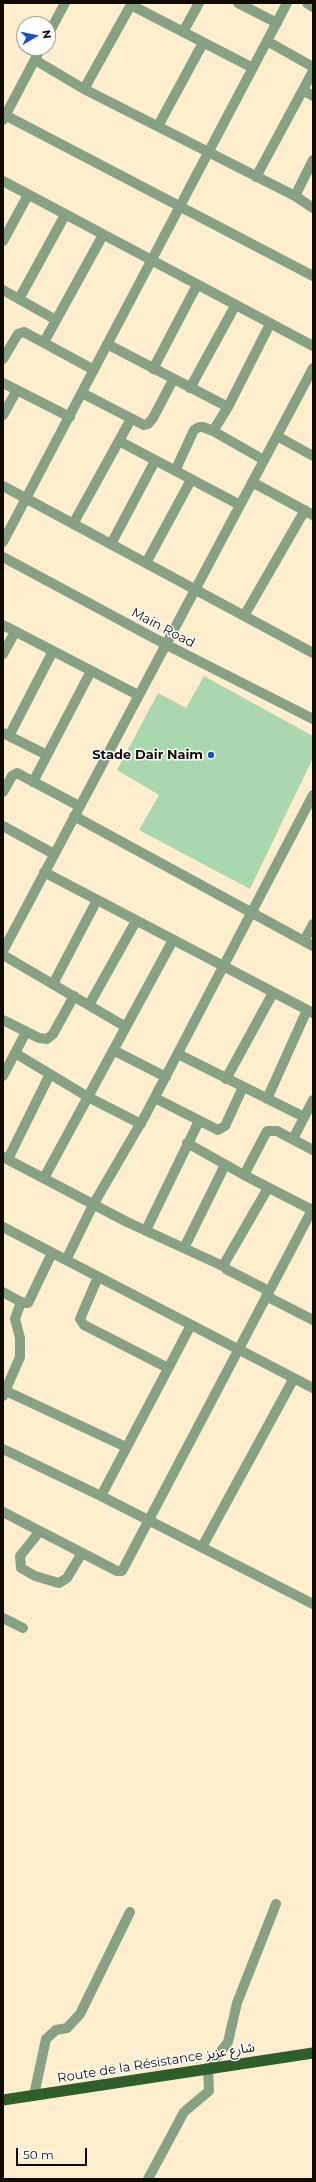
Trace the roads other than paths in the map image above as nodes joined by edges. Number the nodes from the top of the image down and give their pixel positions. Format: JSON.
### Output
{"nodes":[{"id":1,"x":65,"y":3,"type":"edge"},
{"id":2,"x":199,"y":3,"type":"edge"},
{"id":3,"x":238,"y":3,"type":"edge"},
{"id":4,"x":287,"y":3,"type":"edge"},
{"id":5,"x":307,"y":3,"type":"edge"},
{"id":6,"x":131,"y":4,"type":"edge"},
{"id":7,"x":313,"y":7,"type":"edge"},
{"id":8,"x":56,"y":20,"type":"edge"},
{"id":9,"x":277,"y":23,"type":"junction"},
{"id":10,"x":183,"y":32,"type":"junction"},
{"id":11,"x":267,"y":41,"type":"junction"},
{"id":12,"x":203,"y":42,"type":"junction"},
{"id":13,"x":37,"y":56,"type":"edge"},
{"id":14,"x":35,"y":60,"type":"junction"},
{"id":15,"x":313,"y":67,"type":"edge"},
{"id":16,"x":253,"y":68,"type":"junction"},
{"id":17,"x":313,"y":71,"type":"edge"},
{"id":18,"x":84,"y":89,"type":"junction"},
{"id":19,"x":303,"y":90,"type":"junction"},
{"id":20,"x":313,"y":96,"type":"edge"},
{"id":21,"x":4,"y":116,"type":"edge"},
{"id":22,"x":158,"y":126,"type":"junction"},
{"id":23,"x":209,"y":153,"type":"junction"},
{"id":24,"x":313,"y":160,"type":"edge"},
{"id":25,"x":256,"y":177,"type":"junction"},
{"id":26,"x":3,"y":181,"type":"edge"},
{"id":27,"x":28,"y":195,"type":"junction"},
{"id":28,"x":295,"y":196,"type":"junction"},
{"id":29,"x":180,"y":208,"type":"junction"},
{"id":30,"x":313,"y":208,"type":"edge"},
{"id":31,"x":65,"y":215,"type":"junction"},
{"id":32,"x":103,"y":235,"type":"junction"},
{"id":33,"x":3,"y":241,"type":"edge"},
{"id":34,"x":152,"y":261,"type":"junction"},
{"id":35,"x":313,"y":276,"type":"edge"},
{"id":36,"x":197,"y":285,"type":"junction"},
{"id":37,"x":3,"y":290,"type":"edge"},
{"id":38,"x":19,"y":299,"type":"junction"},
{"id":39,"x":235,"y":306,"type":"junction"},
{"id":40,"x":56,"y":320,"type":"junction"},
{"id":41,"x":270,"y":324,"type":"junction"},
{"id":42,"x":44,"y":342,"type":"junction"},
{"id":43,"x":108,"y":344,"type":"junction"},
{"id":44,"x":313,"y":346,"type":"edge"},
{"id":45,"x":3,"y":359,"type":"edge"},
{"id":46,"x":313,"y":368,"type":"edge"},
{"id":47,"x":153,"y":369,"type":"junction"},
{"id":48,"x":94,"y":370,"type":"junction"},
{"id":49,"x":173,"y":380,"type":"junction"},
{"id":50,"x":3,"y":383,"type":"edge"},
{"id":51,"x":190,"y":388,"type":"junction"},
{"id":52,"x":17,"y":390,"type":"junction"},
{"id":53,"x":82,"y":393,"type":"junction"},
{"id":54,"x":228,"y":407,"type":"junction"},
{"id":55,"x":3,"y":415,"type":"edge"},
{"id":56,"x":70,"y":417,"type":"junction"},
{"id":57,"x":131,"y":419,"type":"junction"},
{"id":58,"x":213,"y":431,"type":"junction"},
{"id":59,"x":277,"y":436,"type":"junction"},
{"id":60,"x":119,"y":441,"type":"junction"},
{"id":61,"x":313,"y":456,"type":"edge"},
{"id":62,"x":264,"y":460,"type":"junction"},
{"id":63,"x":155,"y":461,"type":"junction"},
{"id":64,"x":175,"y":471,"type":"junction"},
{"id":65,"x":191,"y":480,"type":"junction"},
{"id":66,"x":252,"y":482,"type":"junction"},
{"id":67,"x":3,"y":486,"type":"edge"},
{"id":68,"x":26,"y":499,"type":"junction"},
{"id":69,"x":240,"y":505,"type":"junction"},
{"id":70,"x":309,"y":513,"type":"edge"},
{"id":71,"x":73,"y":524,"type":"junction"},
{"id":72,"x":3,"y":542,"type":"edge"},
{"id":73,"x":111,"y":544,"type":"junction"},
{"id":74,"x":3,"y":557,"type":"edge"},
{"id":75,"x":146,"y":563,"type":"junction"},
{"id":76,"x":194,"y":588,"type":"junction"},
{"id":77,"x":244,"y":616,"type":"junction"},
{"id":78,"x":3,"y":625,"type":"edge"},
{"id":79,"x":15,"y":632,"type":"junction"},
{"id":80,"x":165,"y":644,"type":"junction"},
{"id":81,"x":53,"y":651,"type":"junction"},
{"id":82,"x":313,"y":653,"type":"edge"},
{"id":83,"x":3,"y":654,"type":"edge"},
{"id":84,"x":90,"y":671,"type":"junction"},
{"id":85,"x":138,"y":695,"type":"junction"},
{"id":86,"x":313,"y":719,"type":"edge"},
{"id":87,"x":6,"y":734,"type":"edge"},
{"id":88,"x":47,"y":755,"type":"junction"},
{"id":89,"x":33,"y":782,"type":"junction"},
{"id":90,"x":3,"y":792,"type":"edge"},
{"id":91,"x":313,"y":795,"type":"edge"},
{"id":92,"x":79,"y":806,"type":"junction"},
{"id":93,"x":74,"y":816,"type":"junction"},
{"id":94,"x":5,"y":831,"type":"edge"},
{"id":95,"x":54,"y":854,"type":"junction"},
{"id":96,"x":44,"y":872,"type":"junction"},
{"id":97,"x":97,"y":900,"type":"junction"},
{"id":98,"x":251,"y":913,"type":"junction"},
{"id":99,"x":136,"y":920,"type":"junction"},
{"id":100,"x":313,"y":924,"type":"edge"},
{"id":101,"x":7,"y":935,"type":"edge"},
{"id":102,"x":173,"y":940,"type":"junction"},
{"id":103,"x":309,"y":943,"type":"edge"},
{"id":104,"x":3,"y":951,"type":"edge"},
{"id":105,"x":3,"y":955,"type":"edge"},
{"id":106,"x":223,"y":966,"type":"junction"},
{"id":107,"x":53,"y":984,"type":"junction"},
{"id":108,"x":273,"y":992,"type":"junction"},
{"id":109,"x":74,"y":996,"type":"junction"},
{"id":110,"x":89,"y":1005,"type":"junction"},
{"id":111,"x":310,"y":1012,"type":"edge"},
{"id":112,"x":3,"y":1020,"type":"edge"},
{"id":113,"x":126,"y":1027,"type":"junction"},
{"id":114,"x":26,"y":1032,"type":"junction"},
{"id":115,"x":113,"y":1050,"type":"junction"},
{"id":116,"x":15,"y":1053,"type":"junction"},
{"id":117,"x":178,"y":1054,"type":"junction"},
{"id":118,"x":50,"y":1074,"type":"junction"},
{"id":119,"x":3,"y":1076,"type":"edge"},
{"id":120,"x":166,"y":1077,"type":"junction"},
{"id":121,"x":226,"y":1078,"type":"junction"},
{"id":122,"x":243,"y":1087,"type":"junction"},
{"id":123,"x":88,"y":1097,"type":"junction"},
{"id":124,"x":155,"y":1098,"type":"junction"},
{"id":125,"x":267,"y":1099,"type":"junction"},
{"id":126,"x":313,"y":1100,"type":"edge"},
{"id":127,"x":304,"y":1118,"type":"junction"},
{"id":128,"x":199,"y":1121,"type":"junction"},
{"id":129,"x":140,"y":1124,"type":"junction"},
{"id":130,"x":293,"y":1140,"type":"junction"},
{"id":131,"x":187,"y":1143,"type":"junction"},
{"id":132,"x":313,"y":1150,"type":"edge"},
{"id":133,"x":5,"y":1158,"type":"edge"},
{"id":134,"x":225,"y":1164,"type":"junction"},
{"id":135,"x":244,"y":1175,"type":"junction"},
{"id":136,"x":44,"y":1178,"type":"junction"},
{"id":137,"x":268,"y":1188,"type":"junction"},
{"id":138,"x":94,"y":1205,"type":"junction"},
{"id":139,"x":312,"y":1209,"type":"edge"},
{"id":140,"x":3,"y":1227,"type":"edge"},
{"id":141,"x":146,"y":1230,"type":"junction"},
{"id":142,"x":184,"y":1248,"type":"junction"},
{"id":143,"x":52,"y":1253,"type":"junction"},
{"id":144,"x":66,"y":1260,"type":"junction"},
{"id":145,"x":225,"y":1267,"type":"junction"},
{"id":146,"x":98,"y":1277,"type":"junction"},
{"id":147,"x":3,"y":1292,"type":"edge"},
{"id":148,"x":268,"y":1294,"type":"junction"},
{"id":149,"x":21,"y":1302,"type":"junction"},
{"id":150,"x":313,"y":1320,"type":"edge"},
{"id":151,"x":191,"y":1325,"type":"junction"},
{"id":152,"x":240,"y":1350,"type":"junction"},
{"id":153,"x":168,"y":1368,"type":"junction"},
{"id":154,"x":294,"y":1378,"type":"junction"},
{"id":155,"x":313,"y":1388,"type":"edge"},
{"id":156,"x":5,"y":1393,"type":"edge"},
{"id":157,"x":126,"y":1446,"type":"junction"},
{"id":158,"x":3,"y":1449,"type":"edge"},
{"id":159,"x":101,"y":1496,"type":"junction"},
{"id":160,"x":3,"y":1512,"type":"edge"},
{"id":161,"x":150,"y":1520,"type":"junction"},
{"id":162,"x":40,"y":1531,"type":"junction"},
{"id":163,"x":202,"y":1547,"type":"junction"},
{"id":164,"x":82,"y":1553,"type":"junction"},
{"id":165,"x":313,"y":1604,"type":"edge"},
{"id":166,"x":3,"y":1618,"type":"edge"},
{"id":167,"x":23,"y":1628,"type":"dead end"},
{"id":168,"x":276,"y":1904,"type":"dead end"},
{"id":169,"x":130,"y":1912,"type":"dead end"},
{"id":170,"x":313,"y":2053,"type":"edge"},
{"id":171,"x":208,"y":2068,"type":"junction"},
{"id":172,"x":34,"y":2095,"type":"junction"},
{"id":173,"x":3,"y":2100,"type":"edge"},
{"id":174,"x":148,"y":2179,"type":"edge"}],
"edges":[{"from":1,"to":8,"type":"street"},
{"from":2,"to":10,"type":"street"},
{"from":3,"to":9,"type":"street"},
{"from":4,"to":9,"type":"street"},
{"from":5,"to":7,"type":"street"},
{"from":6,"to":10,"type":"street"},
{"from":6,"to":18,"type":"street"},
{"from":9,"to":11,"type":"street"},
{"from":10,"to":12,"type":"street"},
{"from":11,"to":15,"type":"street"},
{"from":11,"to":16,"type":"street"},
{"from":12,"to":16,"type":"street"},
{"from":12,"to":22,"type":"street"},
{"from":13,"to":14,"type":"street"},
{"from":14,"to":18,"type":"street"},
{"from":14,"to":21,"type":"street"},
{"from":16,"to":23,"type":"street"},
{"from":17,"to":19,"type":"street"},
{"from":18,"to":22,"type":"street"},
{"from":19,"to":20,"type":"street"},
{"from":19,"to":25,"type":"street"},
{"from":21,"to":29,"type":"street"},
{"from":22,"to":23,"type":"street"},
{"from":23,"to":25,"type":"street"},
{"from":23,"to":29,"type":"street"},
{"from":24,"to":28,"type":"street"},
{"from":25,"to":28,"type":"street"},
{"from":26,"to":27,"type":"street"},
{"from":27,"to":31,"type":"street"},
{"from":27,"to":33,"type":"street"},
{"from":28,"to":30,"type":"street"},
{"from":29,"to":34,"type":"street"},
{"from":29,"to":35,"type":"street"},
{"from":31,"to":32,"type":"street"},
{"from":31,"to":38,"type":"street"},
{"from":32,"to":34,"type":"street"},
{"from":32,"to":40,"type":"street"},
{"from":34,"to":36,"type":"street"},
{"from":34,"to":43,"type":"street"},
{"from":36,"to":39,"type":"street"},
{"from":36,"to":47,"type":"street"},
{"from":37,"to":38,"type":"street"},
{"from":38,"to":40,"type":"street"},
{"from":39,"to":41,"type":"street"},
{"from":39,"to":51,"type":"street"},
{"from":40,"to":42,"type":"street"},
{"from":41,"to":44,"type":"street"},
{"from":41,"to":54,"type":"street"},
{"from":42,"to":45,"type":"street"},
{"from":42,"to":48,"type":"street"},
{"from":43,"to":47,"type":"street"},
{"from":43,"to":48,"type":"street"},
{"from":46,"to":59,"type":"street"},
{"from":47,"to":49,"type":"street"},
{"from":48,"to":53,"type":"street"},
{"from":49,"to":51,"type":"street"},
{"from":49,"to":57,"type":"street"},
{"from":50,"to":52,"type":"street"},
{"from":51,"to":54,"type":"street"},
{"from":52,"to":55,"type":"street"},
{"from":52,"to":56,"type":"street"},
{"from":53,"to":56,"type":"street"},
{"from":53,"to":57,"type":"street"},
{"from":54,"to":58,"type":"street"},
{"from":56,"to":68,"type":"street"},
{"from":57,"to":60,"type":"street"},
{"from":58,"to":62,"type":"street"},
{"from":58,"to":64,"type":"street"},
{"from":59,"to":61,"type":"street"},
{"from":59,"to":62,"type":"street"},
{"from":60,"to":63,"type":"street"},
{"from":60,"to":71,"type":"street"},
{"from":62,"to":66,"type":"street"},
{"from":63,"to":64,"type":"street"},
{"from":63,"to":73,"type":"street"},
{"from":64,"to":65,"type":"street"},
{"from":65,"to":69,"type":"street"},
{"from":65,"to":75,"type":"street"},
{"from":66,"to":69,"type":"street"},
{"from":66,"to":70,"type":"street"},
{"from":67,"to":68,"type":"street"},
{"from":68,"to":71,"type":"street"},
{"from":68,"to":72,"type":"street"},
{"from":69,"to":76,"type":"street"},
{"from":70,"to":77,"type":"street"},
{"from":71,"to":73,"type":"street"},
{"from":73,"to":75,"type":"street"},
{"from":74,"to":80,"type":"street","name":"Main Road"},
{"from":75,"to":76,"type":"street"},
{"from":76,"to":77,"type":"street"},
{"from":76,"to":80,"type":"street"},
{"from":77,"to":82,"type":"street"},
{"from":78,"to":79,"type":"street"},
{"from":79,"to":81,"type":"street"},
{"from":79,"to":83,"type":"street"},
{"from":80,"to":85,"type":"street"},
{"from":80,"to":86,"type":"street","name":"Main Road"},
{"from":81,"to":84,"type":"street"},
{"from":81,"to":87,"type":"street"},
{"from":84,"to":85,"type":"street"},
{"from":84,"to":88,"type":"street"},
{"from":85,"to":92,"type":"street"},
{"from":87,"to":88,"type":"street"},
{"from":88,"to":89,"type":"street"},
{"from":89,"to":90,"type":"street"},
{"from":89,"to":92,"type":"street"},
{"from":91,"to":98,"type":"street"},
{"from":92,"to":93,"type":"street"},
{"from":93,"to":95,"type":"street"},
{"from":93,"to":98,"type":"street"},
{"from":94,"to":95,"type":"street"},
{"from":95,"to":96,"type":"street"},
{"from":96,"to":97,"type":"street"},
{"from":96,"to":101,"type":"street"},
{"from":97,"to":99,"type":"street"},
{"from":97,"to":107,"type":"street"},
{"from":98,"to":103,"type":"street"},
{"from":98,"to":106,"type":"street"},
{"from":99,"to":102,"type":"street"},
{"from":99,"to":110,"type":"street"},
{"from":100,"to":103,"type":"street"},
{"from":101,"to":104,"type":"street"},
{"from":102,"to":106,"type":"street"},
{"from":102,"to":113,"type":"street"},
{"from":105,"to":107,"type":"street"},
{"from":106,"to":108,"type":"street"},
{"from":106,"to":117,"type":"street"},
{"from":107,"to":109,"type":"street"},
{"from":108,"to":111,"type":"street"},
{"from":108,"to":121,"type":"street"},
{"from":109,"to":110,"type":"street"},
{"from":109,"to":114,"type":"street"},
{"from":110,"to":113,"type":"street"},
{"from":111,"to":125,"type":"street"},
{"from":112,"to":114,"type":"street"},
{"from":113,"to":115,"type":"street"},
{"from":114,"to":116,"type":"street"},
{"from":115,"to":120,"type":"street"},
{"from":115,"to":123,"type":"street"},
{"from":116,"to":118,"type":"street"},
{"from":116,"to":119,"type":"street"},
{"from":117,"to":120,"type":"street"},
{"from":117,"to":121,"type":"street"},
{"from":118,"to":123,"type":"street"},
{"from":118,"to":133,"type":"street"},
{"from":120,"to":124,"type":"street"},
{"from":121,"to":122,"type":"street"},
{"from":122,"to":125,"type":"street"},
{"from":122,"to":128,"type":"street"},
{"from":123,"to":129,"type":"street"},
{"from":123,"to":136,"type":"street"},
{"from":124,"to":128,"type":"street"},
{"from":124,"to":129,"type":"street"},
{"from":125,"to":127,"type":"street"},
{"from":126,"to":127,"type":"street"},
{"from":127,"to":130,"type":"street"},
{"from":128,"to":131,"type":"street"},
{"from":129,"to":138,"type":"street"},
{"from":130,"to":132,"type":"street"},
{"from":130,"to":135,"type":"street"},
{"from":131,"to":134,"type":"street"},
{"from":131,"to":141,"type":"street"},
{"from":133,"to":136,"type":"street"},
{"from":134,"to":135,"type":"street"},
{"from":134,"to":142,"type":"street"},
{"from":135,"to":137,"type":"street"},
{"from":136,"to":138,"type":"street"},
{"from":137,"to":139,"type":"street"},
{"from":137,"to":145,"type":"street"},
{"from":138,"to":141,"type":"street"},
{"from":138,"to":144,"type":"street"},
{"from":139,"to":148,"type":"street"},
{"from":140,"to":143,"type":"street"},
{"from":141,"to":142,"type":"street"},
{"from":142,"to":145,"type":"street"},
{"from":143,"to":144,"type":"street"},
{"from":143,"to":149,"type":"street"},
{"from":144,"to":146,"type":"street"},
{"from":145,"to":148,"type":"street"},
{"from":146,"to":151,"type":"street"},
{"from":146,"to":153,"type":"street"},
{"from":147,"to":149,"type":"street"},
{"from":148,"to":150,"type":"street"},
{"from":148,"to":152,"type":"street"},
{"from":149,"to":156,"type":"street"},
{"from":151,"to":152,"type":"street"},
{"from":151,"to":153,"type":"street"},
{"from":152,"to":154,"type":"street"},
{"from":152,"to":161,"type":"street"},
{"from":153,"to":157,"type":"street"},
{"from":154,"to":155,"type":"street"},
{"from":154,"to":163,"type":"street"},
{"from":156,"to":157,"type":"street"},
{"from":157,"to":159,"type":"street"},
{"from":158,"to":159,"type":"street"},
{"from":159,"to":161,"type":"street"},
{"from":160,"to":162,"type":"street"},
{"from":161,"to":163,"type":"street"},
{"from":161,"to":164,"type":"street"},
{"from":162,"to":164,"type":"street"},
{"from":162,"to":164,"type":"street"},
{"from":163,"to":165,"type":"street"},
{"from":166,"to":167,"type":"street"},
{"from":168,"to":171,"type":"street"},
{"from":169,"to":172,"type":"street"},
{"from":170,"to":171,"type":"main road","name":"Route de la Résistance شارع عزيز"},
{"from":171,"to":172,"type":"main road","name":"Route de la Résistance شارع عزيز"},
{"from":171,"to":174,"type":"street"},
{"from":172,"to":173,"type":"main road","name":"Route de la Résistance شارع عزيز"}]}
